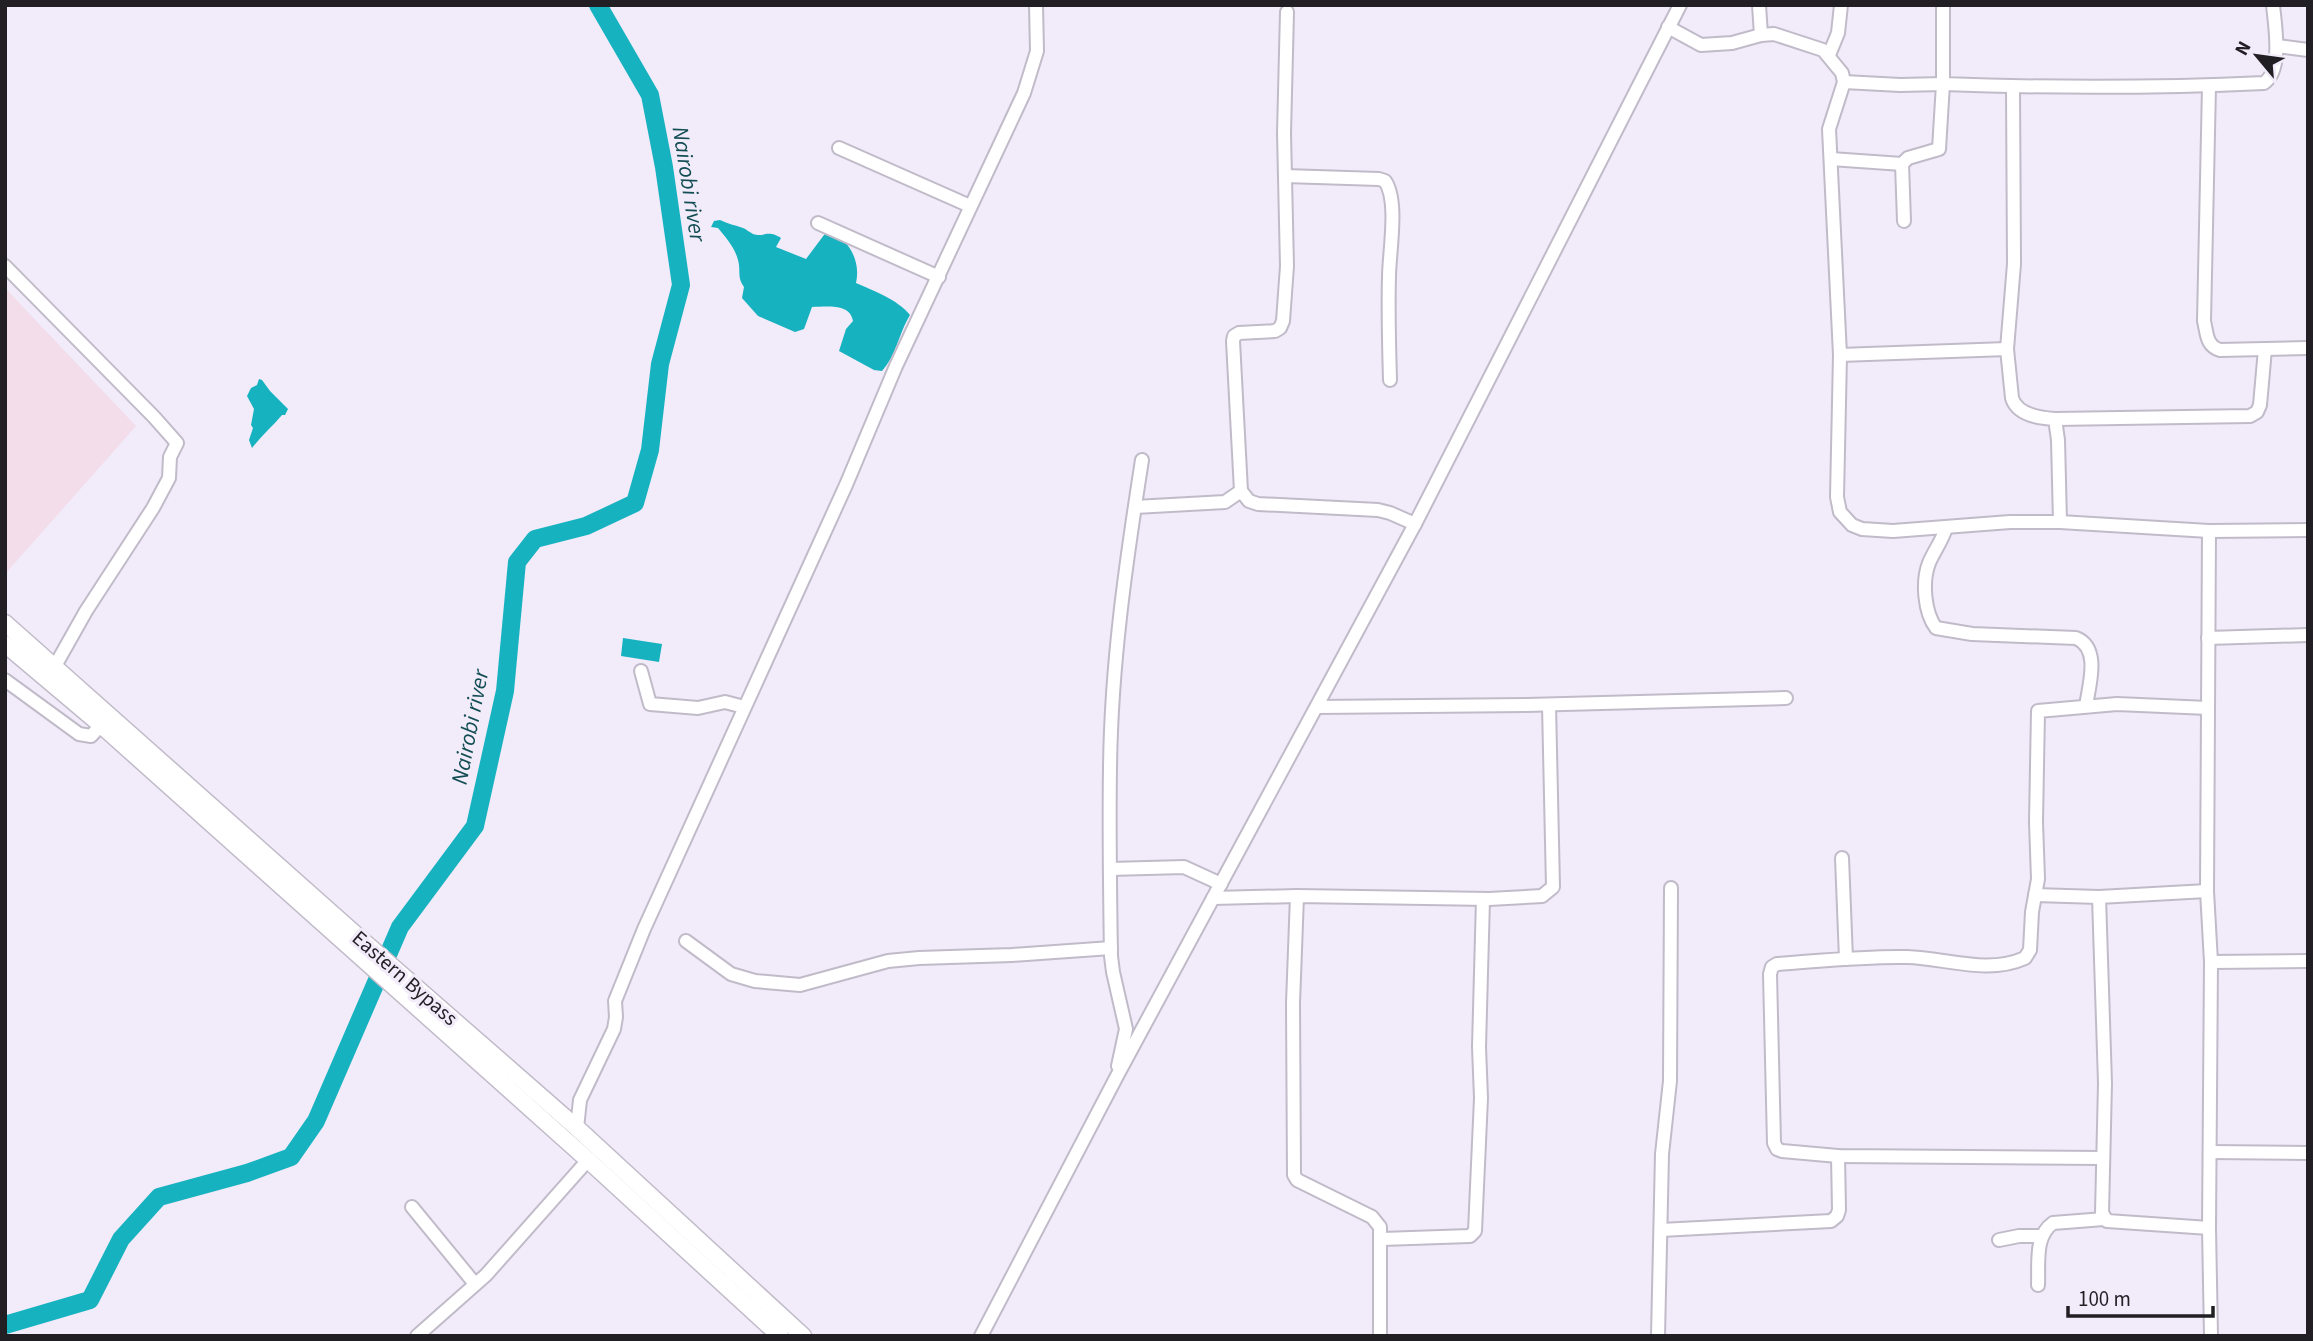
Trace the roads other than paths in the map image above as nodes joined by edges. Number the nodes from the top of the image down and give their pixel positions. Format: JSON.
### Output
{"nodes":[{"id":1,"x":1036,"y":5,"type":"edge"},
{"id":2,"x":1680,"y":5,"type":"edge"},
{"id":3,"x":1759,"y":5,"type":"edge"},
{"id":4,"x":1841,"y":5,"type":"edge"},
{"id":5,"x":1942,"y":5,"type":"edge"},
{"id":6,"x":2273,"y":5,"type":"edge"},
{"id":7,"x":1287,"y":12,"type":"dead end"},
{"id":8,"x":1668,"y":27,"type":"junction"},
{"id":9,"x":1761,"y":35,"type":"junction"},
{"id":10,"x":2277,"y":46,"type":"junction"},
{"id":11,"x":2308,"y":50,"type":"edge"},
{"id":12,"x":1829,"y":55,"type":"junction"},
{"id":13,"x":1844,"y":82,"type":"junction"},
{"id":14,"x":1943,"y":84,"type":"junction"},
{"id":15,"x":2209,"y":86,"type":"junction"},
{"id":16,"x":2013,"y":88,"type":"junction"},
{"id":17,"x":839,"y":148,"type":"dead end"},
{"id":18,"x":1831,"y":159,"type":"junction"},
{"id":19,"x":1902,"y":164,"type":"junction"},
{"id":20,"x":1285,"y":176,"type":"junction"},
{"id":21,"x":971,"y":206,"type":"junction"},
{"id":22,"x":1904,"y":221,"type":"dead end"},
{"id":23,"x":818,"y":223,"type":"dead end"},
{"id":24,"x":5,"y":266,"type":"edge"},
{"id":25,"x":939,"y":277,"type":"junction"},
{"id":26,"x":2308,"y":348,"type":"edge"},
{"id":27,"x":2007,"y":349,"type":"junction"},
{"id":28,"x":2265,"y":349,"type":"junction"},
{"id":29,"x":1840,"y":355,"type":"junction"},
{"id":30,"x":1390,"y":380,"type":"dead end"},
{"id":31,"x":2055,"y":419,"type":"junction"},
{"id":32,"x":1142,"y":460,"type":"dead end"},
{"id":33,"x":1241,"y":491,"type":"junction"},
{"id":34,"x":1135,"y":507,"type":"junction"},
{"id":35,"x":2060,"y":522,"type":"junction"},
{"id":36,"x":1415,"y":524,"type":"junction"},
{"id":37,"x":1947,"y":528,"type":"junction"},
{"id":38,"x":2308,"y":530,"type":"edge"},
{"id":39,"x":2209,"y":531,"type":"junction"},
{"id":40,"x":5,"y":623,"type":"edge"},
{"id":41,"x":2308,"y":635,"type":"edge"},
{"id":42,"x":2208,"y":638,"type":"junction"},
{"id":43,"x":5,"y":644,"type":"edge"},
{"id":44,"x":55,"y":666,"type":"junction"},
{"id":45,"x":641,"y":670,"type":"dead end"},
{"id":46,"x":5,"y":680,"type":"edge"},
{"id":47,"x":1786,"y":698,"type":"dead end"},
{"id":48,"x":1549,"y":705,"type":"junction"},
{"id":49,"x":744,"y":706,"type":"junction"},
{"id":50,"x":2086,"y":706,"type":"junction"},
{"id":51,"x":1317,"y":707,"type":"junction"},
{"id":52,"x":2208,"y":708,"type":"junction"},
{"id":53,"x":101,"y":725,"type":"junction"},
{"id":54,"x":1842,"y":858,"type":"dead end"},
{"id":55,"x":1110,"y":869,"type":"junction"},
{"id":56,"x":1221,"y":884,"type":"junction"},
{"id":57,"x":1671,"y":888,"type":"dead end"},
{"id":58,"x":2207,"y":891,"type":"junction"},
{"id":59,"x":2035,"y":895,"type":"junction"},
{"id":60,"x":1297,"y":896,"type":"junction"},
{"id":61,"x":2099,"y":897,"type":"junction"},
{"id":62,"x":1213,"y":898,"type":"junction"},
{"id":63,"x":1483,"y":899,"type":"junction"},
{"id":64,"x":686,"y":940,"type":"dead end"},
{"id":65,"x":359,"y":947,"type":"junction"},
{"id":66,"x":1111,"y":948,"type":"junction"},
{"id":67,"x":1846,"y":959,"type":"junction"},
{"id":68,"x":2308,"y":961,"type":"edge"},
{"id":69,"x":2211,"y":962,"type":"junction"},
{"id":70,"x":1118,"y":1074,"type":"junction"},
{"id":71,"x":577,"y":1128,"type":"junction"},
{"id":72,"x":2210,"y":1152,"type":"junction"},
{"id":73,"x":2308,"y":1153,"type":"edge"},
{"id":74,"x":1838,"y":1156,"type":"junction"},
{"id":75,"x":2102,"y":1158,"type":"junction"},
{"id":76,"x":588,"y":1160,"type":"junction"},
{"id":77,"x":412,"y":1207,"type":"dead end"},
{"id":78,"x":2104,"y":1219,"type":"junction"},
{"id":79,"x":2209,"y":1228,"type":"junction"},
{"id":80,"x":1661,"y":1230,"type":"junction"},
{"id":81,"x":2042,"y":1236,"type":"junction"},
{"id":82,"x":1382,"y":1239,"type":"junction"},
{"id":83,"x":1999,"y":1240,"type":"dead end"},
{"id":84,"x":475,"y":1284,"type":"junction"},
{"id":85,"x":2038,"y":1285,"type":"dead end"},
{"id":86,"x":417,"y":1336,"type":"edge"},
{"id":87,"x":780,"y":1336,"type":"edge"},
{"id":88,"x":803,"y":1336,"type":"edge"},
{"id":89,"x":981,"y":1336,"type":"edge"},
{"id":90,"x":1380,"y":1336,"type":"edge"},
{"id":91,"x":1658,"y":1336,"type":"edge"},
{"id":92,"x":2211,"y":1336,"type":"edge"}],
"edges":[{"from":1,"to":21,"type":"street"},
{"from":2,"to":8,"type":"street"},
{"from":3,"to":9,"type":"street"},
{"from":4,"to":12,"type":"street"},
{"from":5,"to":14,"type":"street"},
{"from":6,"to":10,"type":"street"},
{"from":7,"to":20,"type":"street"},
{"from":8,"to":9,"type":"street"},
{"from":8,"to":36,"type":"street"},
{"from":9,"to":12,"type":"street"},
{"from":10,"to":11,"type":"street"},
{"from":10,"to":15,"type":"street"},
{"from":12,"to":13,"type":"street"},
{"from":13,"to":14,"type":"street"},
{"from":13,"to":18,"type":"street"},
{"from":14,"to":16,"type":"street"},
{"from":14,"to":19,"type":"street"},
{"from":15,"to":16,"type":"street"},
{"from":15,"to":28,"type":"street"},
{"from":16,"to":27,"type":"street"},
{"from":17,"to":21,"type":"street"},
{"from":18,"to":19,"type":"street"},
{"from":18,"to":29,"type":"street"},
{"from":19,"to":22,"type":"street"},
{"from":20,"to":30,"type":"street"},
{"from":20,"to":33,"type":"street"},
{"from":21,"to":25,"type":"street"},
{"from":23,"to":25,"type":"street"},
{"from":24,"to":44,"type":"street"},
{"from":25,"to":49,"type":"street"},
{"from":26,"to":28,"type":"street"},
{"from":27,"to":29,"type":"street"},
{"from":27,"to":31,"type":"street"},
{"from":28,"to":31,"type":"street"},
{"from":29,"to":37,"type":"street"},
{"from":31,"to":35,"type":"street"},
{"from":32,"to":34,"type":"street"},
{"from":33,"to":34,"type":"street"},
{"from":33,"to":36,"type":"street"},
{"from":34,"to":55,"type":"street"},
{"from":35,"to":37,"type":"street"},
{"from":35,"to":39,"type":"street"},
{"from":36,"to":51,"type":"street"},
{"from":37,"to":50,"type":"street"},
{"from":38,"to":39,"type":"street"},
{"from":39,"to":42,"type":"street"},
{"from":40,"to":44,"type":"main road","name":"Eastern Bypass"},
{"from":41,"to":42,"type":"street"},
{"from":42,"to":52,"type":"street"},
{"from":43,"to":53,"type":"main road","name":"Eastern Bypass"},
{"from":44,"to":65,"type":"main road","name":"Eastern Bypass"},
{"from":45,"to":49,"type":"street"},
{"from":46,"to":53,"type":"street"},
{"from":47,"to":48,"type":"street"},
{"from":48,"to":51,"type":"street"},
{"from":48,"to":63,"type":"street"},
{"from":49,"to":71,"type":"street"},
{"from":50,"to":52,"type":"street"},
{"from":50,"to":59,"type":"street"},
{"from":51,"to":56,"type":"street"},
{"from":52,"to":58,"type":"street"},
{"from":53,"to":65,"type":"main road","name":"Eastern Bypass"},
{"from":54,"to":67,"type":"street"},
{"from":55,"to":56,"type":"street"},
{"from":55,"to":66,"type":"street"},
{"from":56,"to":62,"type":"street"},
{"from":57,"to":80,"type":"street"},
{"from":58,"to":61,"type":"street"},
{"from":58,"to":69,"type":"street"},
{"from":59,"to":61,"type":"street"},
{"from":59,"to":67,"type":"street"},
{"from":60,"to":62,"type":"street"},
{"from":60,"to":63,"type":"street"},
{"from":60,"to":82,"type":"street"},
{"from":61,"to":75,"type":"street"},
{"from":62,"to":70,"type":"street"},
{"from":63,"to":82,"type":"street"},
{"from":64,"to":66,"type":"street"},
{"from":65,"to":71,"type":"main road","name":"Eastern Bypass"},
{"from":65,"to":76,"type":"main road","name":"Eastern Bypass"},
{"from":66,"to":70,"type":"street"},
{"from":67,"to":74,"type":"street"},
{"from":68,"to":69,"type":"street"},
{"from":69,"to":72,"type":"street"},
{"from":70,"to":89,"type":"street"},
{"from":71,"to":88,"type":"main road","name":"Eastern Bypass"},
{"from":72,"to":73,"type":"street"},
{"from":72,"to":79,"type":"street"},
{"from":74,"to":75,"type":"street"},
{"from":74,"to":80,"type":"street"},
{"from":75,"to":78,"type":"street"},
{"from":76,"to":84,"type":"street"},
{"from":76,"to":87,"type":"main road","name":"Eastern Bypass"},
{"from":77,"to":84,"type":"street"},
{"from":78,"to":79,"type":"street"},
{"from":78,"to":81,"type":"street"},
{"from":79,"to":92,"type":"street"},
{"from":80,"to":91,"type":"street"},
{"from":81,"to":83,"type":"street"},
{"from":81,"to":85,"type":"street"},
{"from":82,"to":90,"type":"street"},
{"from":84,"to":86,"type":"street"}]}
